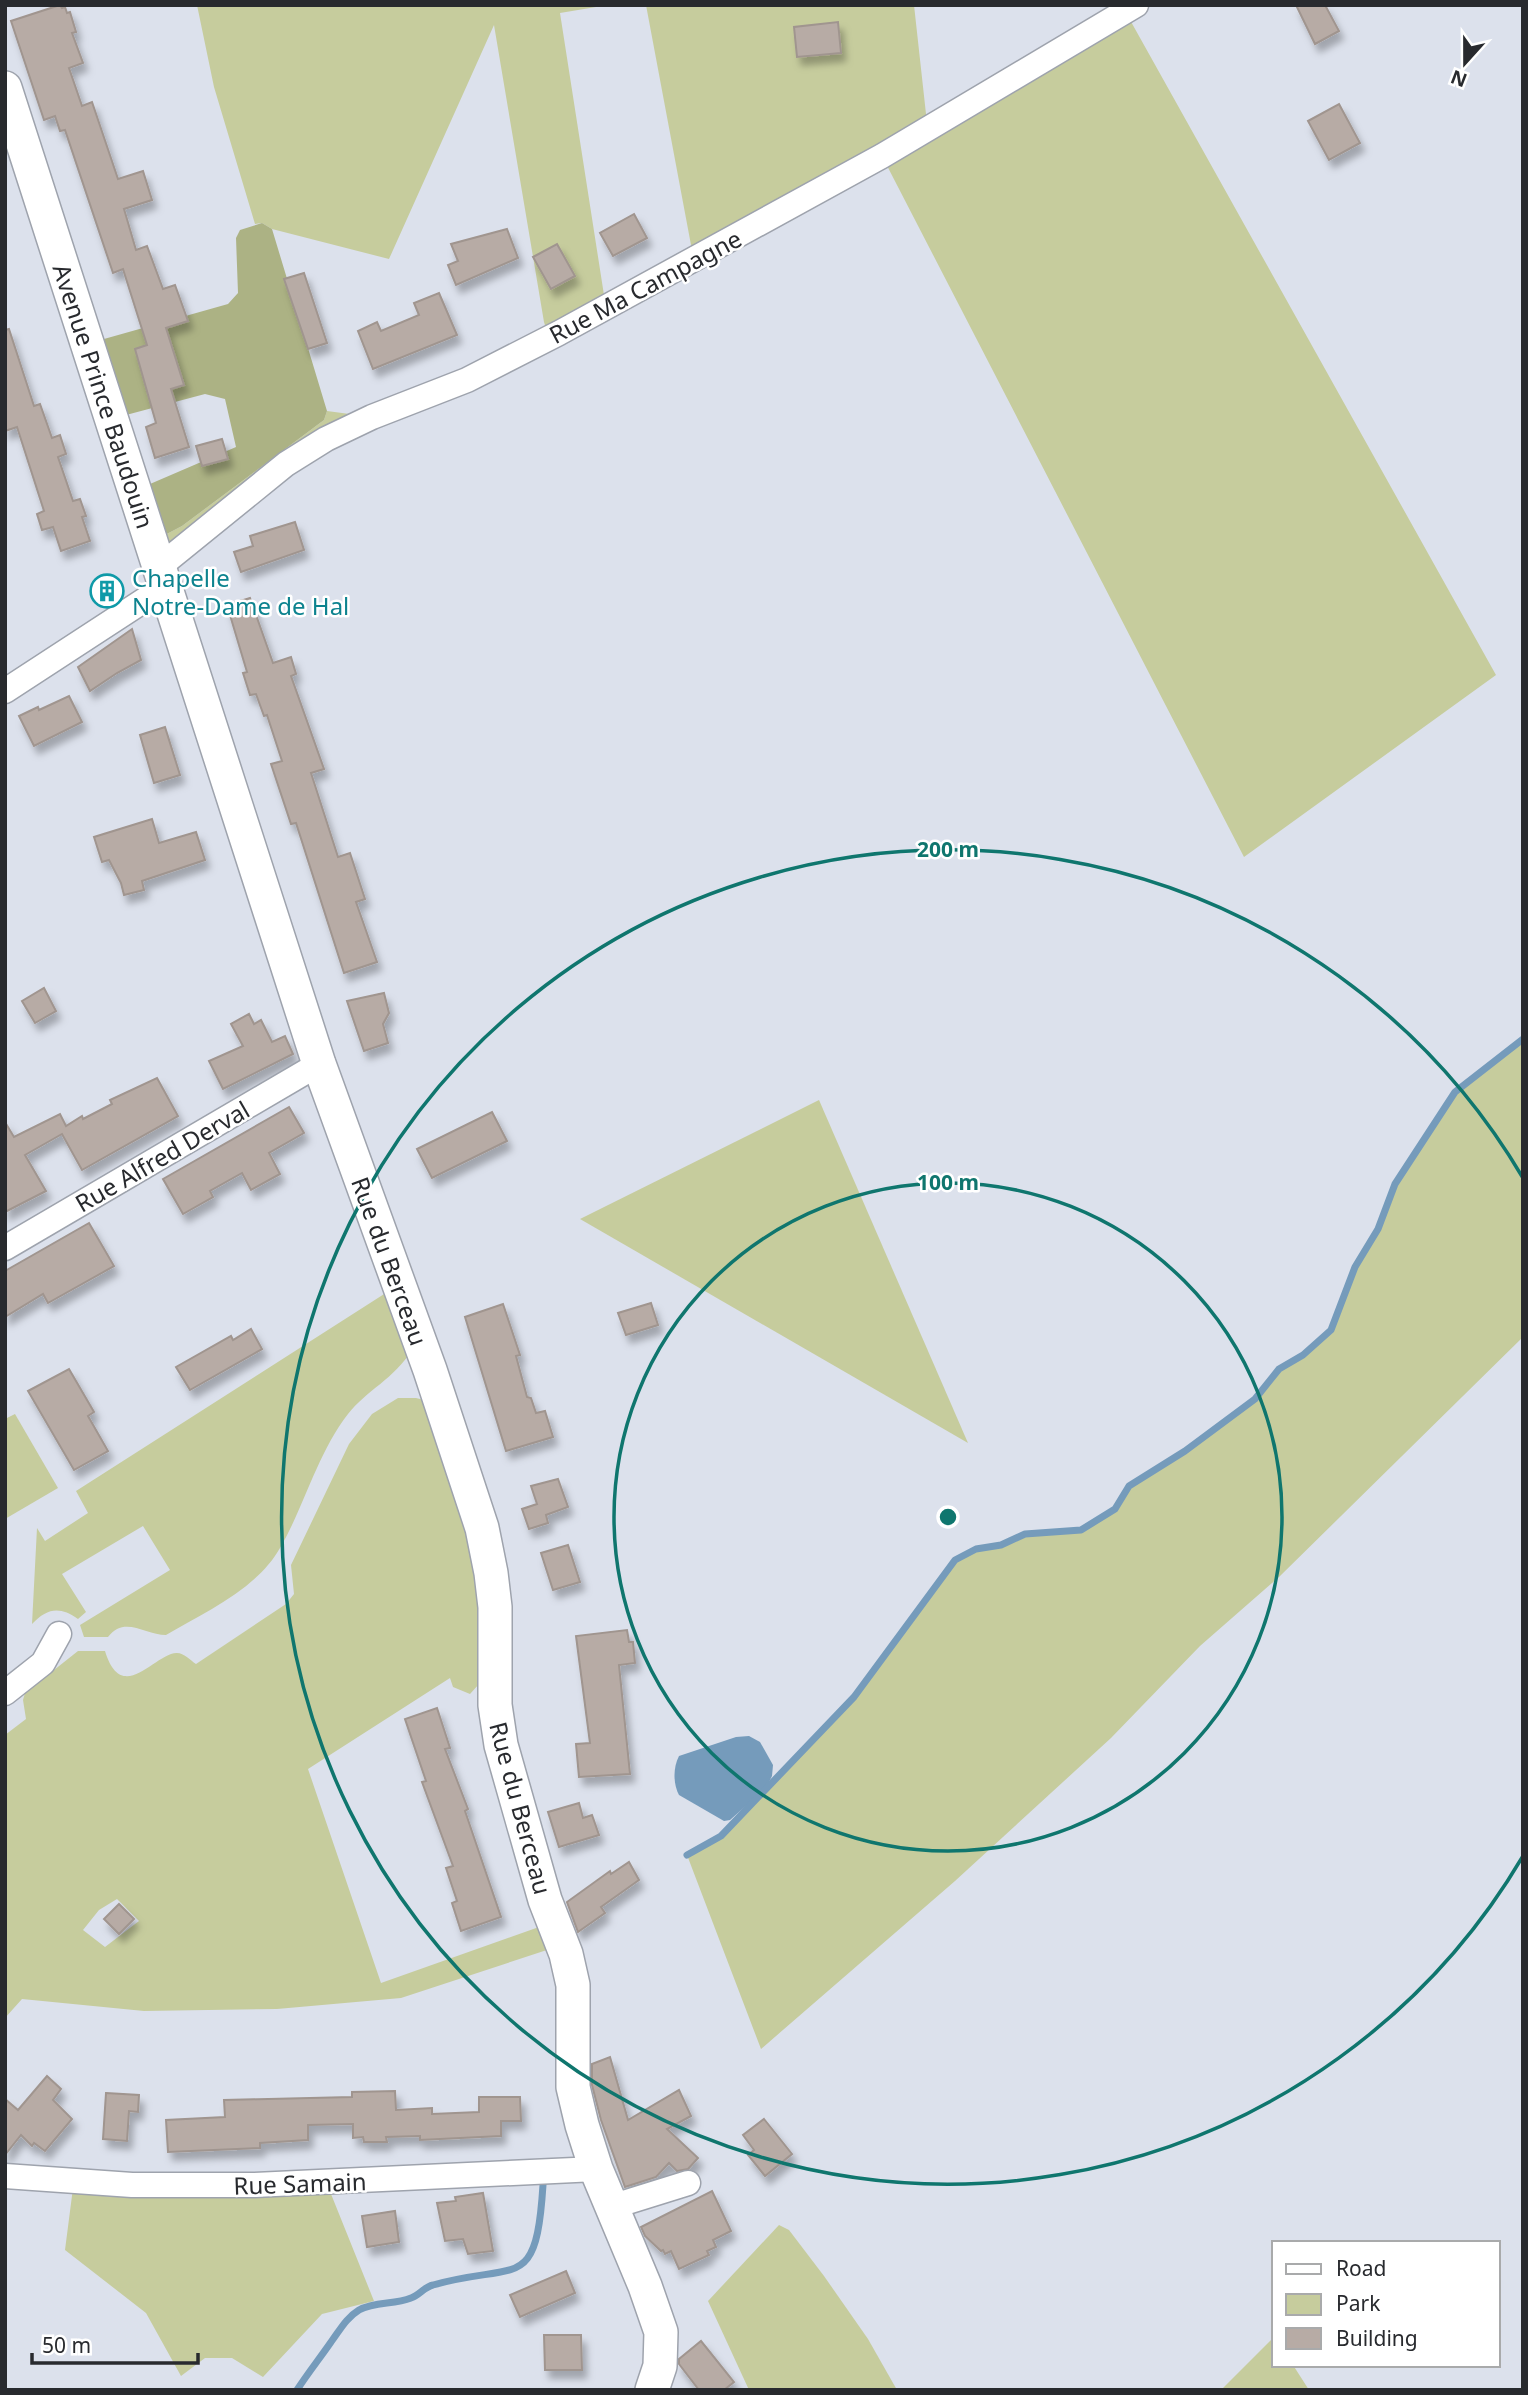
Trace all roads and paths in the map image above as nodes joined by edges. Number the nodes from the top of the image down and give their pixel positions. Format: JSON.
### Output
{"nodes":[{"id":1,"x":1136,"y":5,"type":"edge"},
{"id":2,"x":5,"y":88,"type":"edge"},
{"id":3,"x":162,"y":576,"type":"junction"},
{"id":4,"x":5,"y":691,"type":"edge"},
{"id":5,"x":319,"y":1064,"type":"junction"},
{"id":6,"x":5,"y":1248,"type":"edge"},
{"id":7,"x":59,"y":1634,"type":"dead end"},
{"id":8,"x":5,"y":1693,"type":"edge"},
{"id":9,"x":580,"y":2170,"type":"junction"},
{"id":10,"x":5,"y":2176,"type":"edge"},
{"id":11,"x":688,"y":2183,"type":"dead end"},
{"id":12,"x":611,"y":2207,"type":"junction"},
{"id":13,"x":652,"y":2390,"type":"edge"}],
"edges":[{"from":1,"to":3,"type":"street","name":"Rue Ma Campagne"},
{"from":2,"to":3,"type":"street","name":"Avenue Prince Baudouin"},
{"from":3,"to":4,"type":"street","name":"Rue Ma Campagne"},
{"from":3,"to":5,"type":"street","name":"Avenue Prince Baudouin"},
{"from":5,"to":6,"type":"street","name":"Rue Alfred Derval"},
{"from":5,"to":9,"type":"street","name":"Rue du Berceau"},
{"from":7,"to":8,"type":"street"},
{"from":9,"to":10,"type":"street","name":"Rue Samain"},
{"from":9,"to":12,"type":"street","name":"Rue du Berceau"},
{"from":11,"to":12,"type":"street"},
{"from":12,"to":13,"type":"street","name":"Rue du Berceau"}]}
